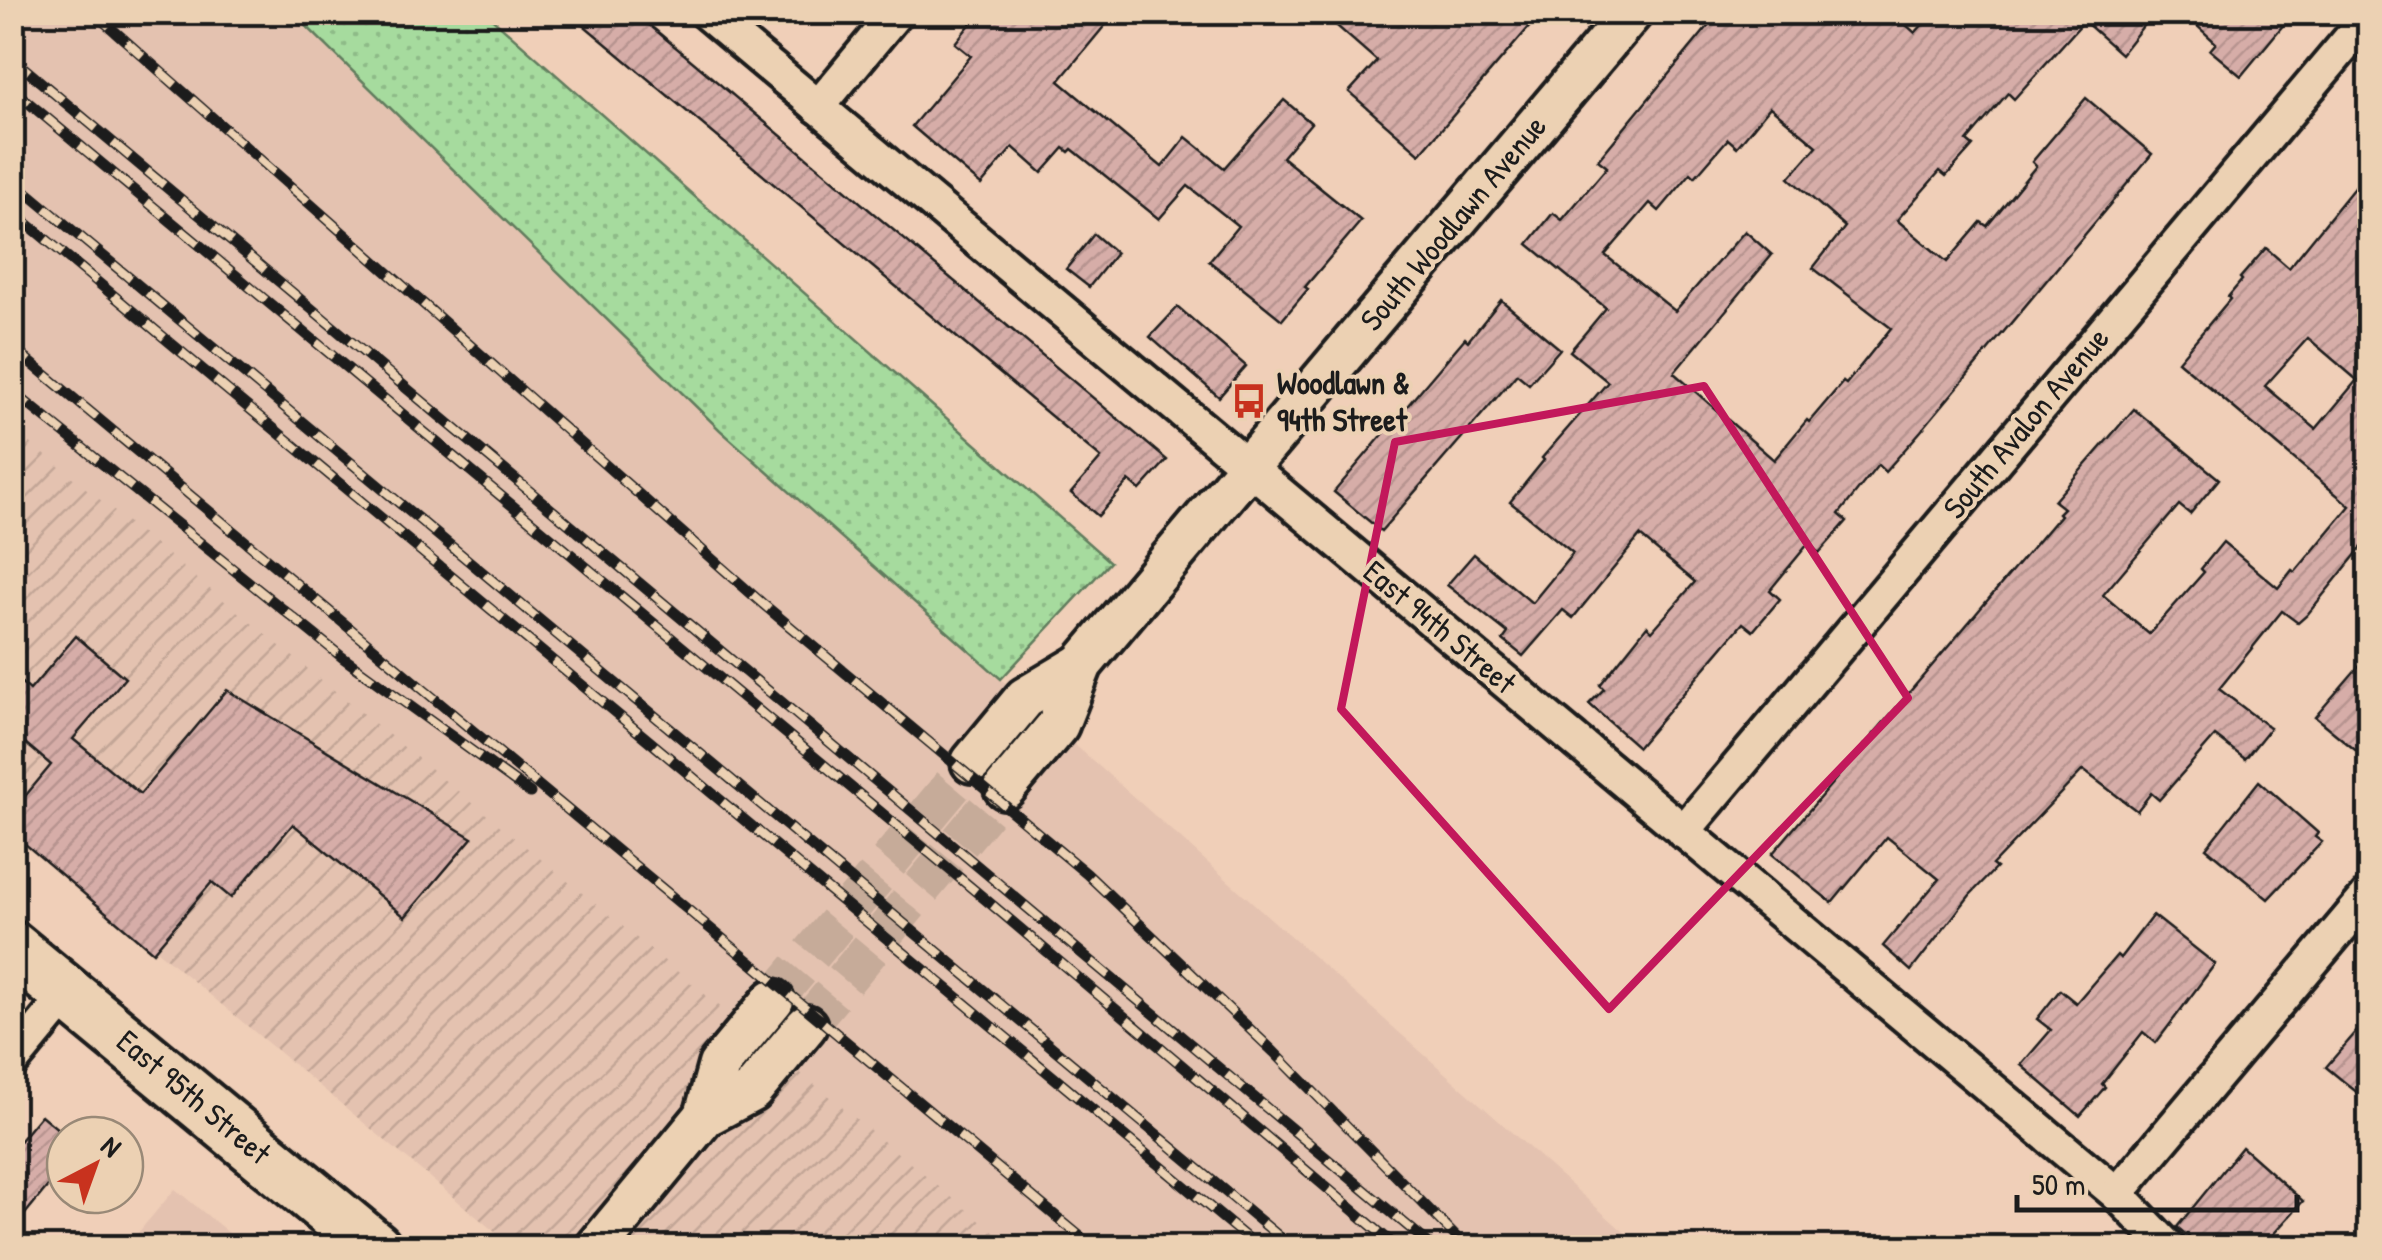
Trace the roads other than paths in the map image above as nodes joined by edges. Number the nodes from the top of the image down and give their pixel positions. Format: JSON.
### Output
{"nodes":[{"id":1,"x":705,"y":12,"type":"edge"},
{"id":2,"x":896,"y":12,"type":"edge"},
{"id":3,"x":1632,"y":12,"type":"edge"},
{"id":4,"x":2370,"y":15,"type":"edge"},
{"id":5,"x":818,"y":107,"type":"junction"},
{"id":6,"x":1248,"y":465,"type":"junction"},
{"id":7,"x":1082,"y":664,"type":"junction"},
{"id":8,"x":972,"y":762,"type":"tunnel mouth"},
{"id":9,"x":1005,"y":788,"type":"tunnel mouth"},
{"id":10,"x":1683,"y":832,"type":"junction"},
{"id":11,"x":2370,"y":893,"type":"edge"},
{"id":12,"x":12,"y":948,"type":"edge"},
{"id":13,"x":68,"y":994,"type":"junction"},
{"id":14,"x":773,"y":1000,"type":"tunnel mouth"},
{"id":15,"x":806,"y":1026,"type":"tunnel mouth"},
{"id":16,"x":12,"y":1062,"type":"edge"},
{"id":17,"x":705,"y":1116,"type":"junction"},
{"id":18,"x":2117,"y":1194,"type":"junction"},
{"id":19,"x":375,"y":1248,"type":"edge"},
{"id":20,"x":596,"y":1248,"type":"edge"},
{"id":21,"x":2169,"y":1248,"type":"edge"}],
"edges":[{"from":1,"to":5,"type":"street","name":"East 94th Street"},
{"from":2,"to":5,"type":"street"},
{"from":3,"to":6,"type":"street","name":"South Woodlawn Avenue"},
{"from":4,"to":10,"type":"street","name":"South Avalon Avenue"},
{"from":5,"to":6,"type":"street","name":"East 94th Street"},
{"from":6,"to":7,"type":"street","name":"South Woodlawn Avenue"},
{"from":6,"to":10,"type":"street","name":"East 94th Street"},
{"from":7,"to":8,"type":"street","name":"South Woodlawn Avenue"},
{"from":7,"to":9,"type":"street","name":"South Woodlawn Avenue"},
{"from":10,"to":18,"type":"street","name":"East 94th Street"},
{"from":11,"to":18,"type":"street"},
{"from":12,"to":13,"type":"main road","name":"East 95th Street"},
{"from":13,"to":16,"type":"street"},
{"from":13,"to":19,"type":"main road","name":"East 95th Street"},
{"from":14,"to":17,"type":"street"},
{"from":15,"to":17,"type":"street"},
{"from":17,"to":20,"type":"street"},
{"from":18,"to":21,"type":"street","name":"East 94th Street"}]}
